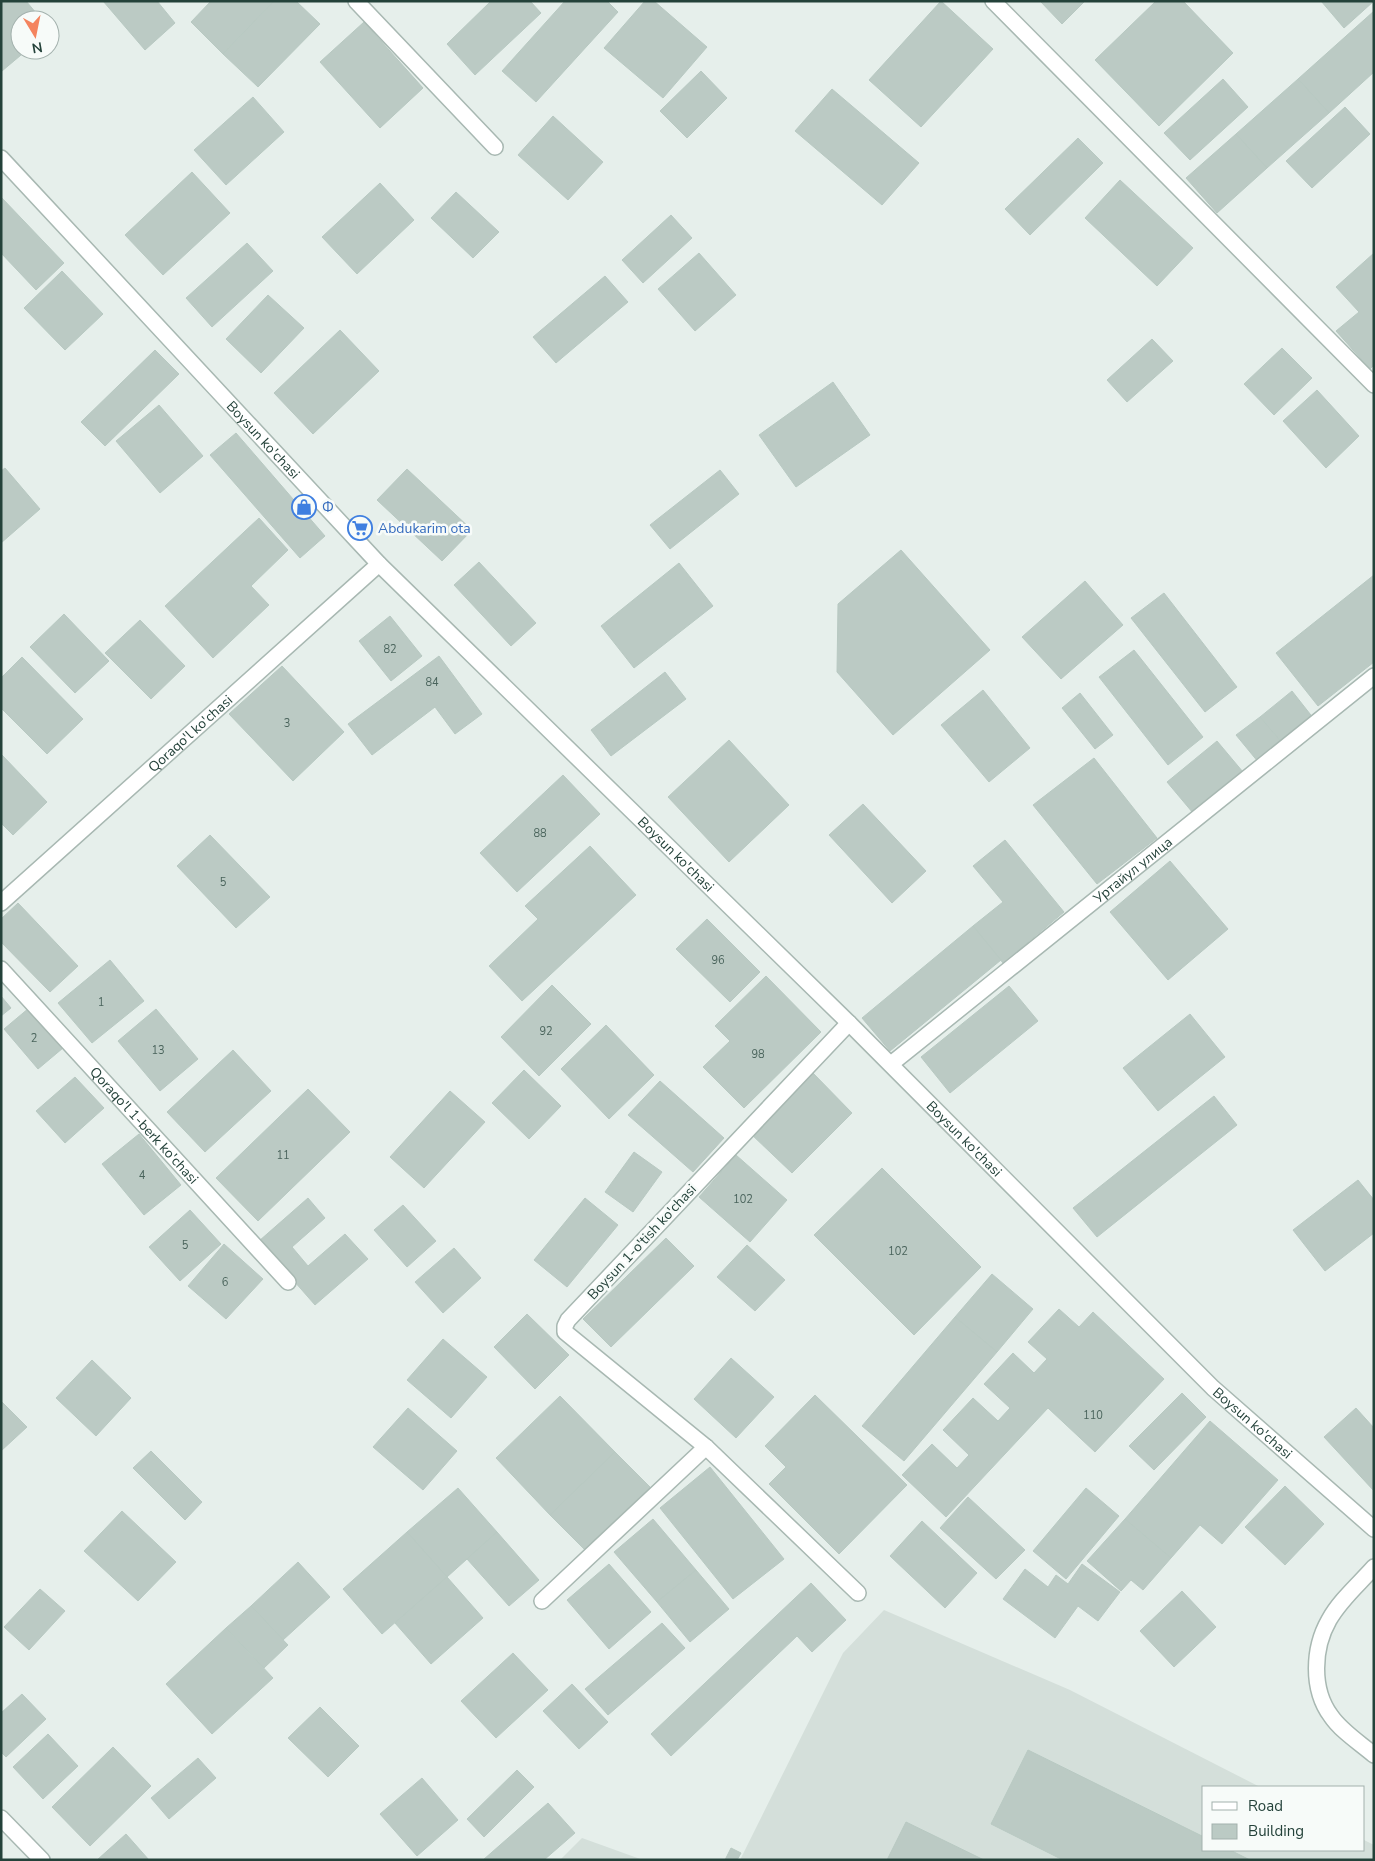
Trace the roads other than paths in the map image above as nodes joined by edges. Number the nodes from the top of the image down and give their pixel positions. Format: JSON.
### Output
{"nodes":[{"id":1,"x":356,"y":1,"type":"edge"},
{"id":2,"x":993,"y":1,"type":"edge"},
{"id":3,"x":495,"y":147,"type":"dead end"},
{"id":4,"x":1,"y":158,"type":"edge"},
{"id":5,"x":1374,"y":386,"type":"edge"},
{"id":6,"x":378,"y":564,"type":"junction"},
{"id":7,"x":1374,"y":676,"type":"edge"},
{"id":8,"x":1,"y":903,"type":"edge"},
{"id":9,"x":1,"y":969,"type":"edge"},
{"id":10,"x":849,"y":1023,"type":"junction"},
{"id":11,"x":890,"y":1064,"type":"junction"},
{"id":12,"x":288,"y":1282,"type":"dead end"},
{"id":13,"x":706,"y":1447,"type":"junction"},
{"id":14,"x":1374,"y":1528,"type":"edge"},
{"id":15,"x":1374,"y":1567,"type":"edge"},
{"id":16,"x":858,"y":1593,"type":"dead end"},
{"id":17,"x":542,"y":1601,"type":"dead end"},
{"id":18,"x":1374,"y":1755,"type":"edge"},
{"id":19,"x":1,"y":1818,"type":"edge"},
{"id":20,"x":42,"y":1860,"type":"edge"}],
"edges":[{"from":1,"to":3,"type":"street"},
{"from":2,"to":5,"type":"street"},
{"from":4,"to":6,"type":"street","name":"Boysun ko'chasi"},
{"from":6,"to":8,"type":"street","name":"Qoraqo'l ko'chasi"},
{"from":6,"to":10,"type":"street","name":"Boysun ko'chasi"},
{"from":7,"to":11,"type":"street","name":"Уртайул улица"},
{"from":9,"to":12,"type":"street","name":"Qoraqo'l 1-berk ko'chasi"},
{"from":10,"to":11,"type":"street","name":"Boysun ko'chasi"},
{"from":10,"to":13,"type":"street","name":"Boysun 1-o'tish ko'chasi"},
{"from":11,"to":14,"type":"street","name":"Boysun ko'chasi"},
{"from":13,"to":16,"type":"street","name":"Boysun 1-o'tish ko'chasi"},
{"from":13,"to":17,"type":"street"},
{"from":15,"to":18,"type":"street"},
{"from":19,"to":20,"type":"street"}]}
